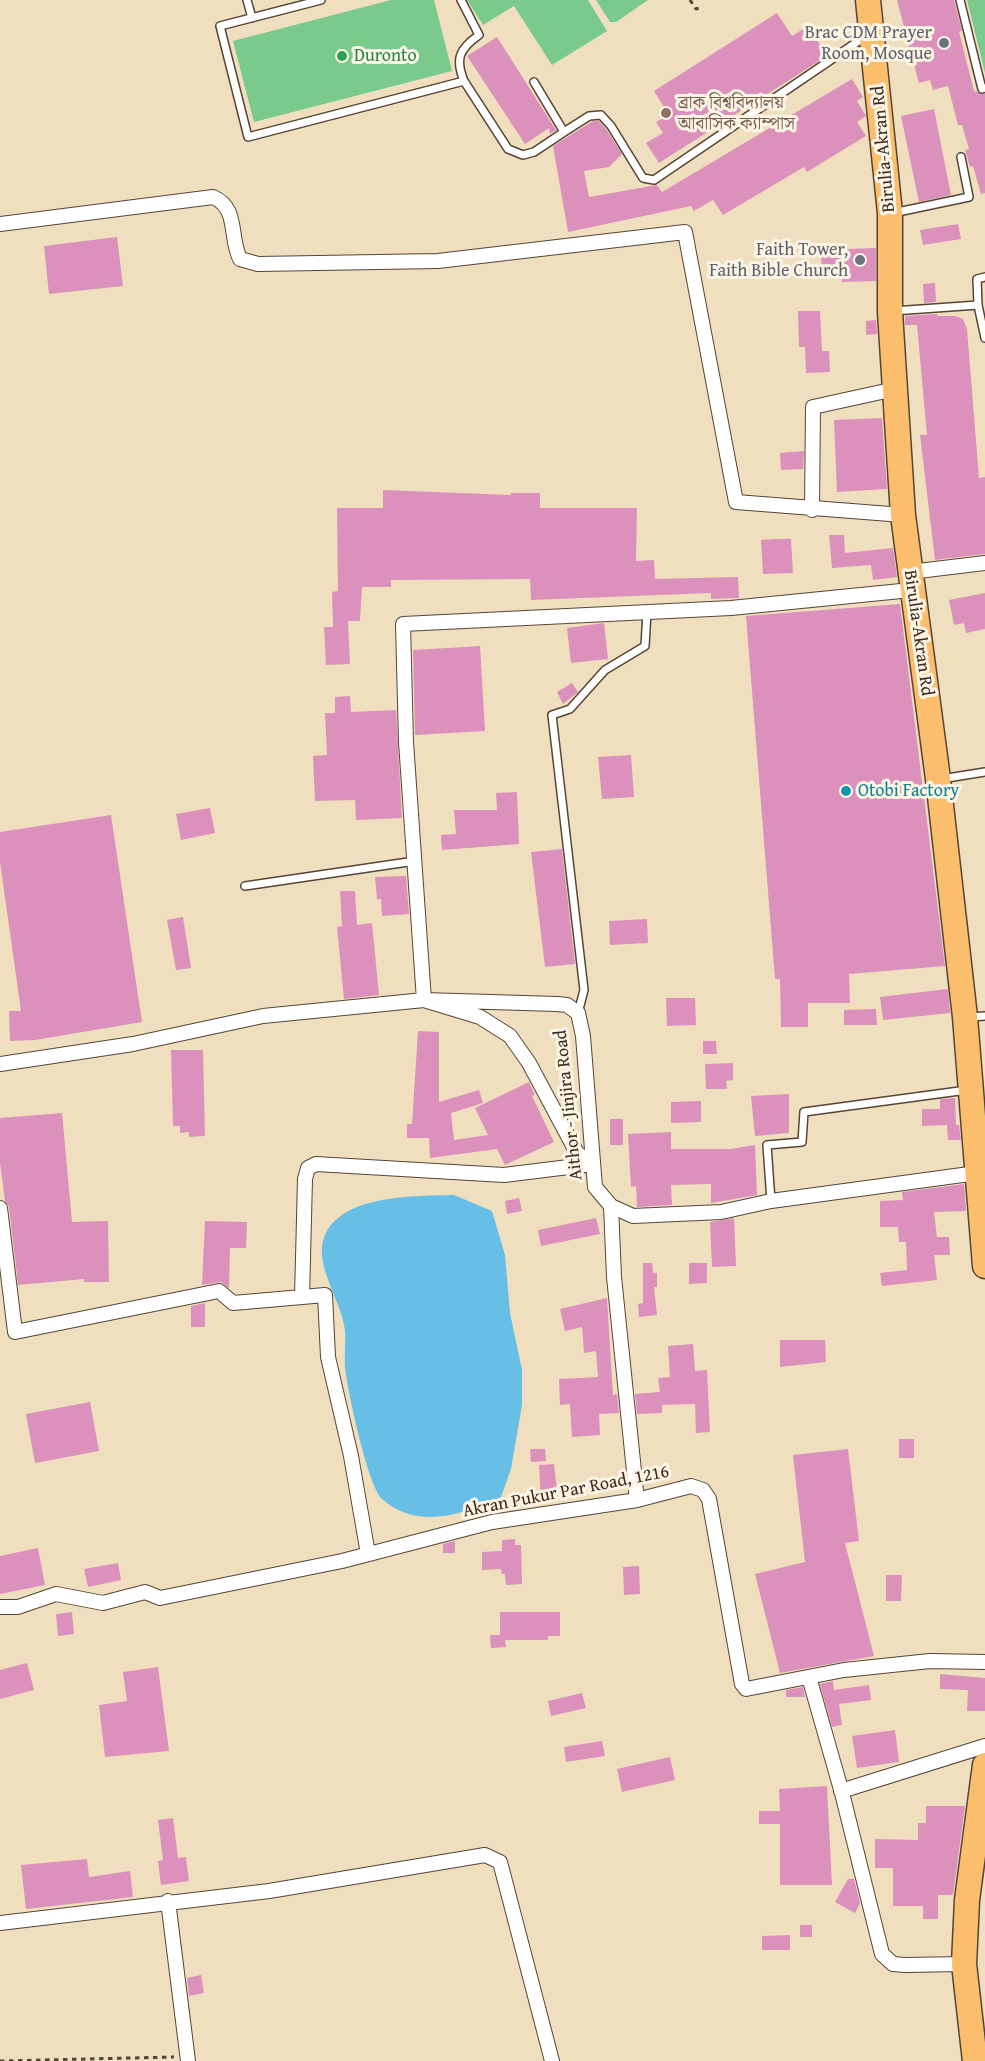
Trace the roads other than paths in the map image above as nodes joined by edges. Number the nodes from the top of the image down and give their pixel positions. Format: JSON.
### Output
{"nodes":[{"id":1,"x":247,"y":0,"type":"edge"},
{"id":2,"x":321,"y":0,"type":"edge"},
{"id":3,"x":461,"y":0,"type":"edge"},
{"id":4,"x":868,"y":0,"type":"edge"},
{"id":5,"x":960,"y":0,"type":"edge"},
{"id":6,"x":252,"y":18,"type":"junction"},
{"id":7,"x":873,"y":31,"type":"junction"},
{"id":8,"x":464,"y":81,"type":"junction"},
{"id":9,"x":534,"y":82,"type":"dead end"},
{"id":10,"x":985,"y":88,"type":"edge"},
{"id":11,"x":564,"y":132,"type":"junction"},
{"id":12,"x":961,"y":157,"type":"dead end"},
{"id":13,"x":890,"y":213,"type":"junction"},
{"id":14,"x":0,"y":224,"type":"edge"},
{"id":15,"x":985,"y":278,"type":"edge"},
{"id":16,"x":978,"y":305,"type":"junction"},
{"id":17,"x":890,"y":312,"type":"junction"},
{"id":18,"x":985,"y":338,"type":"edge"},
{"id":19,"x":895,"y":389,"type":"junction"},
{"id":20,"x":812,"y":510,"type":"junction"},
{"id":21,"x":903,"y":515,"type":"junction"},
{"id":22,"x":985,"y":562,"type":"edge"},
{"id":23,"x":911,"y":581,"type":"junction"},
{"id":24,"x":647,"y":612,"type":"junction"},
{"id":25,"x":985,"y":772,"type":"edge"},
{"id":26,"x":938,"y":779,"type":"junction"},
{"id":27,"x":415,"y":861,"type":"junction"},
{"id":28,"x":245,"y":885,"type":"dead end"},
{"id":29,"x":424,"y":1000,"type":"junction"},
{"id":30,"x":578,"y":1012,"type":"junction"},
{"id":31,"x":975,"y":1017,"type":"edge"},
{"id":32,"x":0,"y":1064,"type":"edge"},
{"id":33,"x":973,"y":1089,"type":"junction"},
{"id":34,"x":593,"y":1164,"type":"junction"},
{"id":35,"x":977,"y":1173,"type":"junction"},
{"id":36,"x":771,"y":1202,"type":"junction"},
{"id":37,"x":611,"y":1206,"type":"junction"},
{"id":38,"x":0,"y":1208,"type":"edge"},
{"id":39,"x":985,"y":1266,"type":"edge"},
{"id":40,"x":302,"y":1297,"type":"junction"},
{"id":41,"x":0,"y":1332,"type":"edge"},
{"id":42,"x":15,"y":1332,"type":"junction"},
{"id":43,"x":637,"y":1500,"type":"junction"},
{"id":44,"x":368,"y":1554,"type":"junction"},
{"id":45,"x":0,"y":1607,"type":"edge"},
{"id":46,"x":985,"y":1662,"type":"edge"},
{"id":47,"x":809,"y":1677,"type":"junction"},
{"id":48,"x":985,"y":1746,"type":"edge"},
{"id":49,"x":985,"y":1765,"type":"edge"},
{"id":50,"x":842,"y":1791,"type":"junction"},
{"id":51,"x":168,"y":1901,"type":"junction"},
{"id":52,"x":0,"y":1923,"type":"edge"},
{"id":53,"x":964,"y":1964,"type":"junction"},
{"id":54,"x":188,"y":2059,"type":"edge"},
{"id":55,"x":552,"y":2061,"type":"edge"},
{"id":56,"x":975,"y":2061,"type":"edge"}],
"edges":[{"from":1,"to":6,"type":"lane"},
{"from":2,"to":6,"type":"lane"},
{"from":3,"to":8,"type":"lane"},
{"from":4,"to":7,"type":"highway","name":"Birulia-Akran Rd"},
{"from":5,"to":10,"type":"lane"},
{"from":6,"to":8,"type":"lane"},
{"from":7,"to":11,"type":"lane"},
{"from":7,"to":13,"type":"highway","name":"Birulia-Akran Rd"},
{"from":8,"to":11,"type":"lane"},
{"from":9,"to":11,"type":"lane"},
{"from":12,"to":13,"type":"lane"},
{"from":13,"to":17,"type":"highway","name":"Birulia-Akran Rd"},
{"from":14,"to":20,"type":"street"},
{"from":15,"to":16,"type":"lane"},
{"from":16,"to":17,"type":"lane"},
{"from":16,"to":18,"type":"lane"},
{"from":17,"to":19,"type":"highway","name":"Birulia-Akran Rd"},
{"from":19,"to":20,"type":"street"},
{"from":19,"to":21,"type":"highway","name":"Birulia-Akran Rd"},
{"from":20,"to":21,"type":"street"},
{"from":21,"to":23,"type":"highway","name":"Birulia-Akran Rd"},
{"from":22,"to":23,"type":"street"},
{"from":23,"to":24,"type":"street"},
{"from":23,"to":26,"type":"highway","name":"Birulia-Akran Rd"},
{"from":24,"to":27,"type":"street"},
{"from":24,"to":30,"type":"lane"},
{"from":25,"to":26,"type":"lane"},
{"from":26,"to":31,"type":"highway","name":"Birulia-Akran Rd"},
{"from":27,"to":28,"type":"lane"},
{"from":27,"to":29,"type":"street"},
{"from":29,"to":30,"type":"street","name":"Aithor - Jinjira Road"},
{"from":29,"to":32,"type":"street","name":"Aithor - Jinjira Road"},
{"from":29,"to":34,"type":"street"},
{"from":30,"to":34,"type":"street","name":"Aithor - Jinjira Road"},
{"from":31,"to":33,"type":"highway","name":"Birulia-Akran Rd"},
{"from":33,"to":35,"type":"highway","name":"Birulia-Akran Rd"},
{"from":33,"to":36,"type":"lane"},
{"from":34,"to":37,"type":"street","name":"Aithor - Jinjira Road"},
{"from":34,"to":40,"type":"street"},
{"from":35,"to":36,"type":"street"},
{"from":35,"to":39,"type":"highway","name":"Birulia-Akran Rd"},
{"from":36,"to":37,"type":"street"},
{"from":37,"to":43,"type":"street"},
{"from":38,"to":42,"type":"street"},
{"from":40,"to":42,"type":"street"},
{"from":40,"to":44,"type":"street"},
{"from":41,"to":42,"type":"street"},
{"from":43,"to":44,"type":"street","name":"Akran Pukur Par Road, 1216"},
{"from":43,"to":47,"type":"street","name":"Akran Pukur Par Road, 1216"},
{"from":44,"to":45,"type":"street","name":"Akran Pukur Par Road, 1216"},
{"from":46,"to":47,"type":"street","name":"Akran Pukur Par Road, 1216"},
{"from":47,"to":50,"type":"street"},
{"from":48,"to":50,"type":"street"},
{"from":49,"to":53,"type":"highway"},
{"from":50,"to":53,"type":"street"},
{"from":51,"to":52,"type":"street"},
{"from":51,"to":54,"type":"street"},
{"from":51,"to":55,"type":"street"},
{"from":53,"to":56,"type":"highway"}]}
